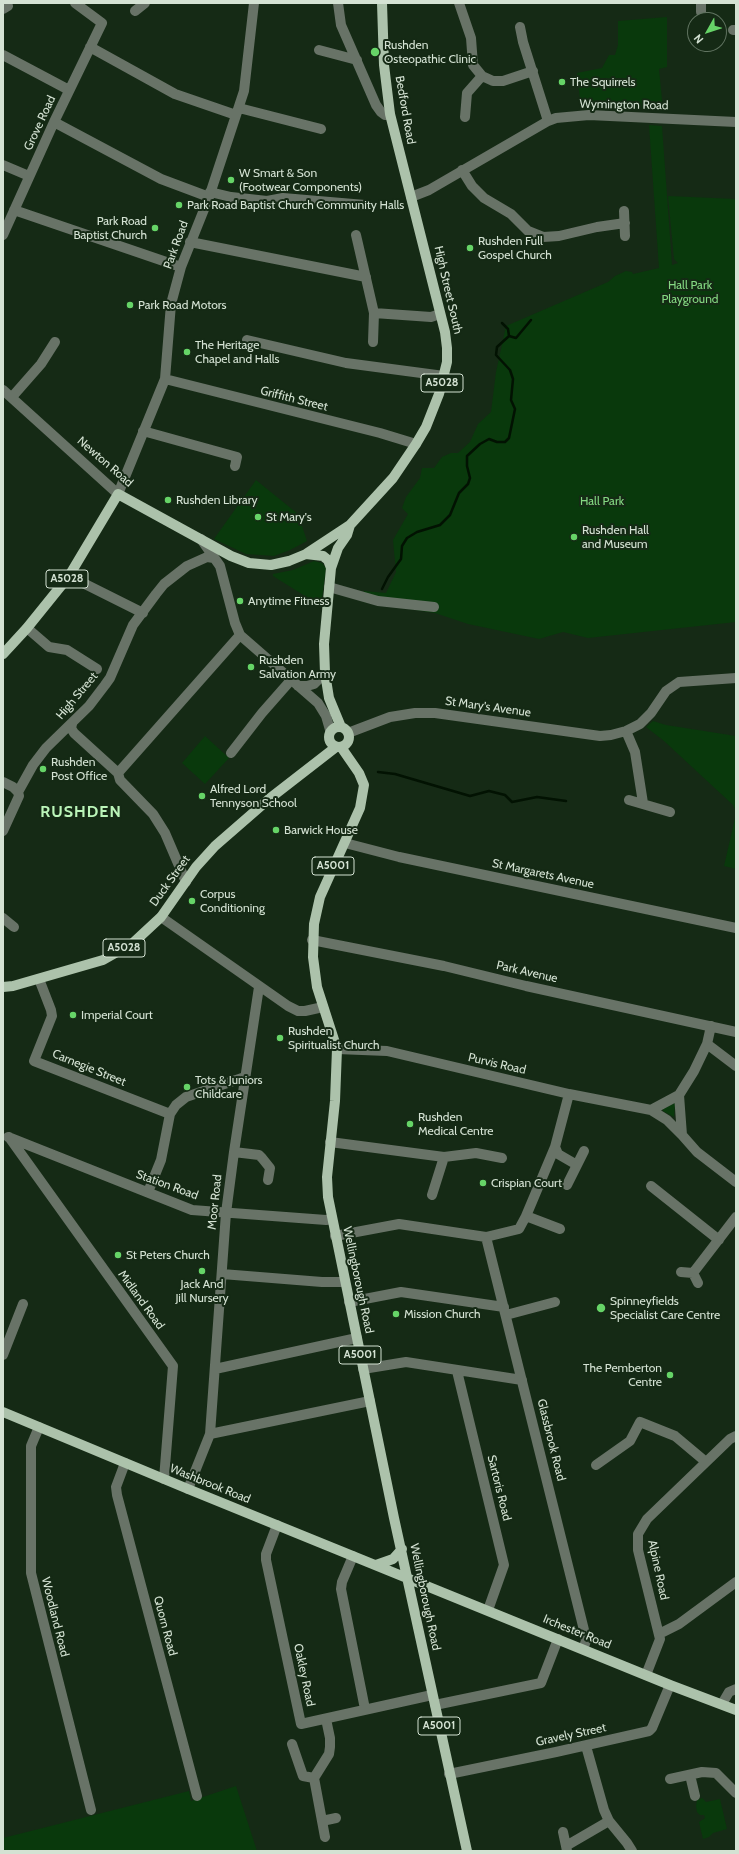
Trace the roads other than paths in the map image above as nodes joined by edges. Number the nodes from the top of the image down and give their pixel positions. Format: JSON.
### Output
{"nodes":[{"id":1,"x":75,"y":3,"type":"edge"},
{"id":2,"x":145,"y":3,"type":"edge"},
{"id":3,"x":254,"y":3,"type":"edge"},
{"id":4,"x":338,"y":3,"type":"edge"},
{"id":5,"x":382,"y":3,"type":"edge"},
{"id":6,"x":459,"y":3,"type":"edge"},
{"id":7,"x":135,"y":11,"type":"dead end"},
{"id":8,"x":520,"y":27,"type":"dead end"},
{"id":9,"x":90,"y":48,"type":"junction"},
{"id":10,"x":319,"y":50,"type":"dead end"},
{"id":11,"x":3,"y":55,"type":"edge"},
{"id":12,"x":357,"y":60,"type":"junction"},
{"id":13,"x":533,"y":71,"type":"junction"},
{"id":14,"x":482,"y":76,"type":"junction"},
{"id":15,"x":69,"y":90,"type":"junction"},
{"id":16,"x":237,"y":111,"type":"junction"},
{"id":17,"x":390,"y":114,"type":"junction"},
{"id":18,"x":465,"y":117,"type":"dead end"},
{"id":19,"x":548,"y":121,"type":"junction"},
{"id":20,"x":54,"y":122,"type":"junction"},
{"id":21,"x":736,"y":122,"type":"edge"},
{"id":22,"x":321,"y":129,"type":"dead end"},
{"id":23,"x":3,"y":165,"type":"edge"},
{"id":24,"x":462,"y":170,"type":"junction"},
{"id":25,"x":29,"y":176,"type":"junction"},
{"id":26,"x":210,"y":194,"type":"junction"},
{"id":27,"x":411,"y":197,"type":"junction"},
{"id":28,"x":366,"y":205,"type":"dead end"},
{"id":29,"x":14,"y":210,"type":"junction"},
{"id":30,"x":624,"y":211,"type":"dead end"},
{"id":31,"x":625,"y":223,"type":"junction"},
{"id":32,"x":3,"y":235,"type":"edge"},
{"id":33,"x":356,"y":235,"type":"dead end"},
{"id":34,"x":625,"y":236,"type":"dead end"},
{"id":35,"x":190,"y":242,"type":"junction"},
{"id":36,"x":181,"y":267,"type":"junction"},
{"id":37,"x":366,"y":277,"type":"junction"},
{"id":38,"x":374,"y":313,"type":"junction"},
{"id":39,"x":440,"y":314,"type":"junction"},
{"id":40,"x":247,"y":340,"type":"dead end"},
{"id":41,"x":55,"y":342,"type":"dead end"},
{"id":42,"x":373,"y":342,"type":"dead end"},
{"id":43,"x":444,"y":376,"type":"junction"},
{"id":44,"x":165,"y":379,"type":"junction"},
{"id":45,"x":3,"y":390,"type":"edge"},
{"id":46,"x":12,"y":397,"type":"junction"},
{"id":47,"x":144,"y":430,"type":"junction"},
{"id":48,"x":416,"y":444,"type":"junction"},
{"id":49,"x":235,"y":466,"type":"dead end"},
{"id":50,"x":118,"y":494,"type":"junction"},
{"id":51,"x":350,"y":525,"type":"junction"},
{"id":52,"x":201,"y":539,"type":"junction"},
{"id":53,"x":306,"y":554,"type":"junction"},
{"id":54,"x":231,"y":556,"type":"junction"},
{"id":55,"x":217,"y":562,"type":"junction"},
{"id":56,"x":331,"y":568,"type":"junction"},
{"id":57,"x":69,"y":576,"type":"junction"},
{"id":58,"x":329,"y":587,"type":"junction"},
{"id":59,"x":434,"y":607,"type":"dead end"},
{"id":60,"x":143,"y":613,"type":"junction"},
{"id":61,"x":27,"y":628,"type":"junction"},
{"id":62,"x":240,"y":635,"type":"junction"},
{"id":63,"x":3,"y":654,"type":"edge"},
{"id":64,"x":97,"y":669,"type":"dead end"},
{"id":65,"x":325,"y":673,"type":"junction"},
{"id":66,"x":736,"y":678,"type":"edge"},
{"id":67,"x":294,"y":683,"type":"junction"},
{"id":68,"x":72,"y":724,"type":"junction"},
{"id":69,"x":330,"y":730,"type":"junction"},
{"id":70,"x":345,"y":730,"type":"junction"},
{"id":71,"x":626,"y":731,"type":"junction"},
{"id":72,"x":339,"y":747,"type":"junction"},
{"id":73,"x":232,"y":753,"type":"dead end"},
{"id":74,"x":118,"y":773,"type":"junction"},
{"id":75,"x":3,"y":782,"type":"edge"},
{"id":76,"x":18,"y":792,"type":"junction"},
{"id":77,"x":629,"y":800,"type":"dead end"},
{"id":78,"x":643,"y":803,"type":"junction"},
{"id":79,"x":670,"y":812,"type":"dead end"},
{"id":80,"x":3,"y":831,"type":"edge"},
{"id":81,"x":345,"y":843,"type":"junction"},
{"id":82,"x":186,"y":882,"type":"junction"},
{"id":83,"x":161,"y":917,"type":"junction"},
{"id":84,"x":3,"y":918,"type":"edge"},
{"id":85,"x":14,"y":926,"type":"dead end"},
{"id":86,"x":736,"y":928,"type":"edge"},
{"id":87,"x":312,"y":940,"type":"junction"},
{"id":88,"x":39,"y":979,"type":"junction"},
{"id":89,"x":259,"y":986,"type":"junction"},
{"id":90,"x":3,"y":987,"type":"edge"},
{"id":91,"x":322,"y":1007,"type":"junction"},
{"id":92,"x":711,"y":1026,"type":"junction"},
{"id":93,"x":736,"y":1032,"type":"edge"},
{"id":94,"x":707,"y":1044,"type":"junction"},
{"id":95,"x":337,"y":1049,"type":"junction"},
{"id":96,"x":736,"y":1066,"type":"edge"},
{"id":97,"x":245,"y":1077,"type":"junction"},
{"id":98,"x":569,"y":1094,"type":"junction"},
{"id":99,"x":679,"y":1095,"type":"junction"},
{"id":100,"x":651,"y":1110,"type":"junction"},
{"id":101,"x":170,"y":1114,"type":"junction"},
{"id":102,"x":682,"y":1135,"type":"junction"},
{"id":103,"x":6,"y":1136,"type":"edge"},
{"id":104,"x":330,"y":1142,"type":"junction"},
{"id":105,"x":555,"y":1147,"type":"junction"},
{"id":106,"x":584,"y":1151,"type":"dead end"},
{"id":107,"x":234,"y":1152,"type":"junction"},
{"id":108,"x":444,"y":1157,"type":"junction"},
{"id":109,"x":502,"y":1158,"type":"dead end"},
{"id":110,"x":577,"y":1165,"type":"junction"},
{"id":111,"x":268,"y":1180,"type":"dead end"},
{"id":112,"x":736,"y":1182,"type":"edge"},
{"id":113,"x":567,"y":1185,"type":"dead end"},
{"id":114,"x":651,"y":1186,"type":"dead end"},
{"id":115,"x":148,"y":1192,"type":"junction"},
{"id":116,"x":432,"y":1195,"type":"dead end"},
{"id":117,"x":226,"y":1213,"type":"junction"},
{"id":118,"x":526,"y":1216,"type":"junction"},
{"id":119,"x":736,"y":1217,"type":"edge"},
{"id":120,"x":332,"y":1219,"type":"junction"},
{"id":121,"x":560,"y":1229,"type":"dead end"},
{"id":122,"x":335,"y":1236,"type":"junction"},
{"id":123,"x":486,"y":1237,"type":"junction"},
{"id":124,"x":719,"y":1240,"type":"junction"},
{"id":125,"x":681,"y":1272,"type":"dead end"},
{"id":126,"x":693,"y":1273,"type":"junction"},
{"id":127,"x":222,"y":1274,"type":"junction"},
{"id":128,"x":345,"y":1282,"type":"junction"},
{"id":129,"x":698,"y":1284,"type":"dead end"},
{"id":130,"x":349,"y":1302,"type":"junction"},
{"id":131,"x":555,"y":1302,"type":"dead end"},
{"id":132,"x":23,"y":1304,"type":"dead end"},
{"id":133,"x":505,"y":1311,"type":"junction"},
{"id":134,"x":357,"y":1338,"type":"junction"},
{"id":135,"x":3,"y":1355,"type":"edge"},
{"id":136,"x":215,"y":1369,"type":"junction"},
{"id":137,"x":363,"y":1369,"type":"junction"},
{"id":138,"x":457,"y":1371,"type":"junction"},
{"id":139,"x":522,"y":1380,"type":"junction"},
{"id":140,"x":370,"y":1401,"type":"junction"},
{"id":141,"x":3,"y":1412,"type":"edge"},
{"id":142,"x":39,"y":1427,"type":"junction"},
{"id":143,"x":210,"y":1434,"type":"junction"},
{"id":144,"x":736,"y":1436,"type":"edge"},
{"id":145,"x":706,"y":1462,"type":"junction"},
{"id":146,"x":125,"y":1463,"type":"junction"},
{"id":147,"x":596,"y":1465,"type":"dead end"},
{"id":148,"x":164,"y":1479,"type":"junction"},
{"id":149,"x":188,"y":1489,"type":"junction"},
{"id":150,"x":277,"y":1525,"type":"junction"},
{"id":151,"x":402,"y":1549,"type":"junction"},
{"id":152,"x":352,"y":1556,"type":"junction"},
{"id":153,"x":376,"y":1565,"type":"junction"},
{"id":154,"x":408,"y":1578,"type":"junction"},
{"id":155,"x":736,"y":1582,"type":"edge"},
{"id":156,"x":430,"y":1587,"type":"junction"},
{"id":157,"x":413,"y":1601,"type":"junction"},
{"id":158,"x":488,"y":1610,"type":"junction"},
{"id":159,"x":660,"y":1634,"type":"junction"},
{"id":160,"x":558,"y":1639,"type":"junction"},
{"id":161,"x":583,"y":1649,"type":"junction"},
{"id":162,"x":646,"y":1675,"type":"junction"},
{"id":163,"x":670,"y":1685,"type":"junction"},
{"id":164,"x":736,"y":1689,"type":"edge"},
{"id":165,"x":432,"y":1695,"type":"junction"},
{"id":166,"x":722,"y":1704,"type":"junction"},
{"id":167,"x":435,"y":1705,"type":"junction"},
{"id":168,"x":365,"y":1709,"type":"junction"},
{"id":169,"x":736,"y":1710,"type":"edge"},
{"id":170,"x":326,"y":1719,"type":"junction"},
{"id":171,"x":292,"y":1744,"type":"dead end"},
{"id":172,"x":586,"y":1746,"type":"junction"},
{"id":173,"x":449,"y":1774,"type":"junction"},
{"id":174,"x":690,"y":1775,"type":"junction"},
{"id":175,"x":314,"y":1778,"type":"junction"},
{"id":176,"x":670,"y":1779,"type":"dead end"},
{"id":177,"x":734,"y":1788,"type":"edge"},
{"id":178,"x":197,"y":1796,"type":"dead end"},
{"id":179,"x":695,"y":1796,"type":"dead end"},
{"id":180,"x":91,"y":1810,"type":"dead end"},
{"id":181,"x":336,"y":1818,"type":"dead end"},
{"id":182,"x":322,"y":1821,"type":"junction"},
{"id":183,"x":609,"y":1821,"type":"junction"},
{"id":184,"x":563,"y":1832,"type":"dead end"},
{"id":185,"x":325,"y":1837,"type":"dead end"},
{"id":186,"x":566,"y":1849,"type":"edge"},
{"id":187,"x":467,"y":1851,"type":"edge"},
{"id":188,"x":632,"y":1851,"type":"edge"}],
"edges":[{"from":1,"to":9,"type":"street","name":"Grove Road"},
{"from":2,"to":7,"type":"street"},
{"from":3,"to":16,"type":"street","name":"Park Road"},
{"from":4,"to":12,"type":"street"},
{"from":5,"to":17,"type":"main road","name":"Bedford Road","number":"A5028"},
{"from":6,"to":14,"type":"street"},
{"from":8,"to":13,"type":"street"},
{"from":9,"to":15,"type":"street","name":"Grove Road"},
{"from":9,"to":16,"type":"street"},
{"from":10,"to":12,"type":"street"},
{"from":11,"to":15,"type":"street"},
{"from":12,"to":17,"type":"street"},
{"from":13,"to":14,"type":"street"},
{"from":13,"to":19,"type":"street"},
{"from":14,"to":18,"type":"street"},
{"from":15,"to":20,"type":"street","name":"Grove Road"},
{"from":16,"to":22,"type":"street"},
{"from":16,"to":26,"type":"street","name":"Park Road"},
{"from":17,"to":27,"type":"main road","name":"Bedford Road","number":"A5028"},
{"from":19,"to":21,"type":"street","name":"Wymington Road"},
{"from":19,"to":24,"type":"street","name":"Wymington Road"},
{"from":20,"to":25,"type":"street","name":"Grove Road"},
{"from":20,"to":26,"type":"street"},
{"from":23,"to":25,"type":"street"},
{"from":24,"to":27,"type":"street","name":"Wymington Road"},
{"from":24,"to":31,"type":"street"},
{"from":25,"to":29,"type":"street","name":"Grove Road"},
{"from":26,"to":28,"type":"street"},
{"from":26,"to":35,"type":"street","name":"Park Road"},
{"from":27,"to":39,"type":"main road","name":"High Street South","number":"A5028"},
{"from":29,"to":32,"type":"street","name":"Grove Road"},
{"from":29,"to":36,"type":"street"},
{"from":30,"to":31,"type":"street"},
{"from":31,"to":34,"type":"street"},
{"from":33,"to":37,"type":"street"},
{"from":35,"to":36,"type":"street","name":"Park Road"},
{"from":35,"to":37,"type":"street"},
{"from":36,"to":44,"type":"street","name":"Park Road"},
{"from":37,"to":38,"type":"street"},
{"from":38,"to":39,"type":"street"},
{"from":38,"to":42,"type":"street"},
{"from":39,"to":43,"type":"main road","name":"High Street South","number":"A5028"},
{"from":40,"to":43,"type":"street"},
{"from":41,"to":46,"type":"street"},
{"from":43,"to":48,"type":"main road","name":"High Street South","number":"A5028"},
{"from":44,"to":47,"type":"street","name":"Park Road"},
{"from":44,"to":48,"type":"street","name":"Griffith Street"},
{"from":45,"to":46,"type":"street","name":"Newton Road"},
{"from":46,"to":50,"type":"street","name":"Newton Road"},
{"from":47,"to":49,"type":"street"},
{"from":47,"to":50,"type":"street","name":"Park Road"},
{"from":48,"to":51,"type":"main road","name":"High Street South","number":"A5028"},
{"from":50,"to":52,"type":"main road","name":"Newton Road","number":"A5028"},
{"from":50,"to":57,"type":"main road","number":"A5028"},
{"from":51,"to":53,"type":"main road","name":"High Street South","number":"A5028"},
{"from":51,"to":56,"type":"main road","number":"A5028"},
{"from":52,"to":54,"type":"main road","number":"A5028"},
{"from":52,"to":55,"type":"street"},
{"from":53,"to":54,"type":"main road","number":"A5028"},
{"from":53,"to":56,"type":"main road"},
{"from":54,"to":55,"type":"street"},
{"from":55,"to":60,"type":"street","name":"High Street"},
{"from":55,"to":62,"type":"street"},
{"from":56,"to":58,"type":"main road","number":"A5028"},
{"from":57,"to":60,"type":"street"},
{"from":57,"to":61,"type":"main road","number":"A5028"},
{"from":58,"to":59,"type":"street"},
{"from":58,"to":65,"type":"main road","number":"A5028"},
{"from":60,"to":68,"type":"street","name":"High Street"},
{"from":61,"to":63,"type":"main road","number":"A5028"},
{"from":61,"to":64,"type":"street"},
{"from":62,"to":67,"type":"street"},
{"from":62,"to":74,"type":"street"},
{"from":65,"to":67,"type":"street"},
{"from":65,"to":70,"type":"main road","number":"A5028"},
{"from":66,"to":71,"type":"street","name":"St Mary's Avenue"},
{"from":67,"to":69,"type":"street"},
{"from":67,"to":73,"type":"street"},
{"from":68,"to":74,"type":"street"},
{"from":68,"to":76,"type":"street","name":"High Street"},
{"from":69,"to":70,"type":"main road"},
{"from":69,"to":72,"type":"main road"},
{"from":70,"to":71,"type":"street","name":"St Mary's Avenue"},
{"from":70,"to":72,"type":"main road","number":"A5028"},
{"from":71,"to":78,"type":"street"},
{"from":72,"to":81,"type":"main road","name":"Wellingborough Road","number":"A5001"},
{"from":72,"to":82,"type":"main road","name":"Duck Street","number":"A5028"},
{"from":74,"to":82,"type":"street"},
{"from":75,"to":76,"type":"street"},
{"from":76,"to":80,"type":"street","name":"High Street"},
{"from":77,"to":78,"type":"street"},
{"from":78,"to":79,"type":"street"},
{"from":81,"to":86,"type":"street","name":"St Margarets Avenue"},
{"from":81,"to":87,"type":"main road","name":"Wellingborough Road","number":"A5001"},
{"from":82,"to":83,"type":"main road","name":"Duck Street","number":"A5028"},
{"from":83,"to":88,"type":"main road","name":"Duck Street","number":"A5028"},
{"from":83,"to":89,"type":"street"},
{"from":84,"to":85,"type":"street"},
{"from":87,"to":91,"type":"main road","name":"Wellingborough Road","number":"A5001"},
{"from":87,"to":92,"type":"street","name":"Park Avenue"},
{"from":88,"to":90,"type":"main road","name":"Duck Street","number":"A5028"},
{"from":88,"to":101,"type":"street","name":"Carnegie Street"},
{"from":89,"to":91,"type":"street"},
{"from":89,"to":97,"type":"street","name":"Moor Road"},
{"from":91,"to":95,"type":"main road","name":"Wellingborough Road","number":"A5001"},
{"from":92,"to":93,"type":"street","name":"Park Avenue"},
{"from":92,"to":94,"type":"street"},
{"from":94,"to":96,"type":"street"},
{"from":94,"to":99,"type":"street"},
{"from":95,"to":98,"type":"street","name":"Purvis Road"},
{"from":95,"to":104,"type":"main road","name":"Wellingborough Road","number":"A5001"},
{"from":97,"to":101,"type":"street"},
{"from":97,"to":107,"type":"street","name":"Moor Road"},
{"from":98,"to":100,"type":"street","name":"Purvis Road"},
{"from":98,"to":105,"type":"street"},
{"from":99,"to":100,"type":"street"},
{"from":99,"to":102,"type":"street"},
{"from":100,"to":102,"type":"street","name":"Purvis Road"},
{"from":101,"to":115,"type":"street"},
{"from":102,"to":112,"type":"street","name":"Purvis Road"},
{"from":103,"to":115,"type":"street","name":"Station Road"},
{"from":103,"to":148,"type":"street","name":"Midland Road"},
{"from":104,"to":108,"type":"street"},
{"from":104,"to":120,"type":"main road","name":"Wellingborough Road","number":"A5001"},
{"from":105,"to":110,"type":"street"},
{"from":105,"to":118,"type":"street"},
{"from":106,"to":110,"type":"street"},
{"from":107,"to":111,"type":"street"},
{"from":107,"to":117,"type":"street","name":"Moor Road"},
{"from":108,"to":109,"type":"street"},
{"from":108,"to":116,"type":"street"},
{"from":110,"to":113,"type":"street"},
{"from":114,"to":124,"type":"street"},
{"from":115,"to":117,"type":"street","name":"Station Road"},
{"from":117,"to":120,"type":"street","name":"Station Road"},
{"from":117,"to":127,"type":"street","name":"Moor Road"},
{"from":118,"to":121,"type":"street"},
{"from":118,"to":123,"type":"street"},
{"from":119,"to":124,"type":"street"},
{"from":120,"to":122,"type":"main road","name":"Wellingborough Road","number":"A5001"},
{"from":122,"to":123,"type":"street"},
{"from":122,"to":128,"type":"main road","name":"Wellingborough Road","number":"A5001"},
{"from":123,"to":133,"type":"street","name":"Glassbrook Road"},
{"from":124,"to":126,"type":"street"},
{"from":125,"to":126,"type":"street"},
{"from":126,"to":129,"type":"street"},
{"from":127,"to":128,"type":"street"},
{"from":127,"to":136,"type":"street","name":"Moor Road"},
{"from":128,"to":130,"type":"main road","name":"Wellingborough Road","number":"A5001"},
{"from":130,"to":133,"type":"street"},
{"from":130,"to":134,"type":"main road","name":"Wellingborough Road","number":"A5001"},
{"from":131,"to":133,"type":"street"},
{"from":132,"to":135,"type":"street"},
{"from":133,"to":139,"type":"street","name":"Glassbrook Road"},
{"from":134,"to":136,"type":"street"},
{"from":134,"to":137,"type":"main road","name":"Wellingborough Road","number":"A5001"},
{"from":136,"to":143,"type":"street","name":"Moor Road"},
{"from":137,"to":138,"type":"street"},
{"from":137,"to":140,"type":"main road","name":"Wellingborough Road","number":"A5001"},
{"from":138,"to":139,"type":"street"},
{"from":138,"to":158,"type":"street","name":"Sartoris Road"},
{"from":139,"to":161,"type":"street","name":"Glassbrook Road"},
{"from":140,"to":143,"type":"street"},
{"from":140,"to":151,"type":"main road","name":"Wellingborough Road","number":"A5001"},
{"from":141,"to":142,"type":"main road","name":"Washbrook Road"},
{"from":142,"to":146,"type":"main road","name":"Washbrook Road"},
{"from":142,"to":180,"type":"street","name":"Woodland Road"},
{"from":143,"to":149,"type":"street","name":"Moor Road"},
{"from":144,"to":145,"type":"street","name":"Alpine Road"},
{"from":145,"to":147,"type":"street"},
{"from":145,"to":159,"type":"street","name":"Alpine Road"},
{"from":146,"to":148,"type":"main road","name":"Washbrook Road"},
{"from":146,"to":178,"type":"street","name":"Quorn Road"},
{"from":148,"to":149,"type":"main road","name":"Washbrook Road"},
{"from":149,"to":150,"type":"main road","name":"Washbrook Road"},
{"from":150,"to":152,"type":"main road","name":"Washbrook Road"},
{"from":150,"to":170,"type":"street","name":"Oakley Road"},
{"from":151,"to":153,"type":"main road"},
{"from":151,"to":154,"type":"main road","name":"Wellingborough Road","number":"A5001"},
{"from":152,"to":153,"type":"main road","name":"Washbrook Road"},
{"from":152,"to":168,"type":"street"},
{"from":153,"to":154,"type":"main road","name":"Washbrook Road"},
{"from":154,"to":156,"type":"main road","name":"Irchester Road"},
{"from":154,"to":157,"type":"main road","name":"Wellingborough Road","number":"A5001"},
{"from":155,"to":159,"type":"street"},
{"from":156,"to":157,"type":"main road"},
{"from":156,"to":158,"type":"main road","name":"Irchester Road"},
{"from":157,"to":165,"type":"main road","name":"Wellingborough Road","number":"A5001"},
{"from":158,"to":160,"type":"main road","name":"Irchester Road"},
{"from":159,"to":162,"type":"street","name":"Alpine Road"},
{"from":160,"to":161,"type":"main road","name":"Irchester Road"},
{"from":160,"to":167,"type":"street"},
{"from":161,"to":162,"type":"main road","name":"Irchester Road"},
{"from":162,"to":163,"type":"main road","name":"Irchester Road"},
{"from":163,"to":166,"type":"main road","name":"Irchester Road"},
{"from":163,"to":172,"type":"street","name":"Gravely Street"},
{"from":164,"to":166,"type":"street"},
{"from":165,"to":167,"type":"main road","name":"Wellingborough Road","number":"A5001"},
{"from":165,"to":168,"type":"street","name":"Oakley Road"},
{"from":166,"to":169,"type":"main road","name":"Irchester Road"},
{"from":167,"to":173,"type":"main road","name":"Wellingborough Road","number":"A5001"},
{"from":168,"to":170,"type":"street","name":"Oakley Road"},
{"from":170,"to":175,"type":"street"},
{"from":171,"to":175,"type":"street"},
{"from":172,"to":173,"type":"street","name":"Gravely Street"},
{"from":172,"to":183,"type":"street"},
{"from":173,"to":187,"type":"main road","name":"Wellingborough Road","number":"A5001"},
{"from":174,"to":176,"type":"street"},
{"from":174,"to":177,"type":"street"},
{"from":174,"to":179,"type":"street"},
{"from":175,"to":182,"type":"street"},
{"from":181,"to":182,"type":"street"},
{"from":182,"to":185,"type":"street"},
{"from":183,"to":186,"type":"street"},
{"from":183,"to":188,"type":"street"},
{"from":184,"to":186,"type":"street"}]}
